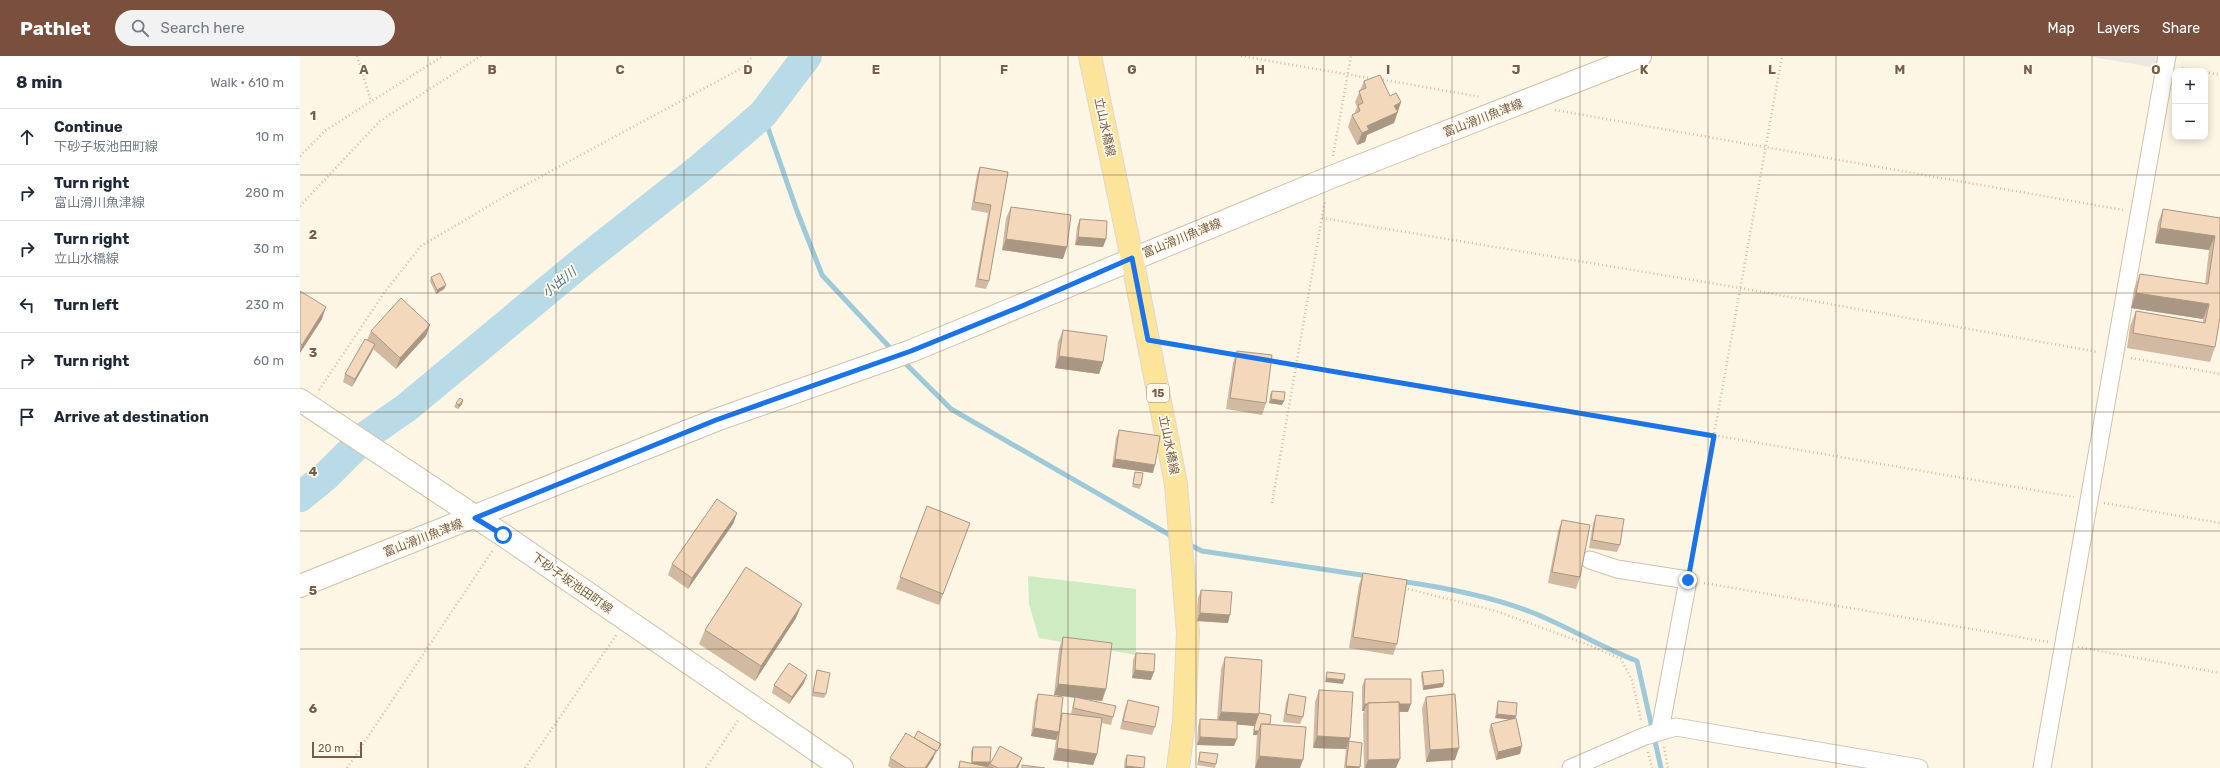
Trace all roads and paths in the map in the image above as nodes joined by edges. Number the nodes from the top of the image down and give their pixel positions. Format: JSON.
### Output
{"nodes":[{"id":1,"x":357,"y":56,"type":"edge"},
{"id":2,"x":443,"y":56,"type":"edge"},
{"id":3,"x":481,"y":56,"type":"edge"},
{"id":4,"x":752,"y":56,"type":"edge"},
{"id":5,"x":1090,"y":56,"type":"edge"},
{"id":6,"x":1241,"y":56,"type":"edge"},
{"id":7,"x":1351,"y":56,"type":"edge"},
{"id":8,"x":1640,"y":56,"type":"edge"},
{"id":9,"x":1782,"y":56,"type":"edge"},
{"id":10,"x":2167,"y":56,"type":"edge"},
{"id":11,"x":2208,"y":73,"type":"edge"},
{"id":12,"x":1348,"y":74,"type":"junction"},
{"id":13,"x":2220,"y":75,"type":"edge"},
{"id":14,"x":1487,"y":98,"type":"dead end"},
{"id":15,"x":371,"y":101,"type":"junction"},
{"id":16,"x":1549,"y":109,"type":"dead end"},
{"id":17,"x":1766,"y":146,"type":"junction"},
{"id":18,"x":300,"y":156,"type":"edge"},
{"id":19,"x":1329,"y":178,"type":"junction"},
{"id":20,"x":300,"y":206,"type":"edge"},
{"id":21,"x":2139,"y":212,"type":"junction"},
{"id":22,"x":1322,"y":218,"type":"junction"},
{"id":23,"x":1132,"y":258,"type":"junction"},
{"id":24,"x":1740,"y":288,"type":"junction"},
{"id":25,"x":1148,"y":340,"type":"junction"},
{"id":26,"x":1242,"y":355,"type":"edge"},
{"id":27,"x":2113,"y":355,"type":"junction"},
{"id":28,"x":1266,"y":359,"type":"edge"},
{"id":29,"x":1297,"y":364,"type":"junction"},
{"id":30,"x":2220,"y":374,"type":"edge"},
{"id":31,"x":304,"y":403,"type":"edge"},
{"id":32,"x":1714,"y":436,"type":"junction"},
{"id":33,"x":2089,"y":500,"type":"junction"},
{"id":34,"x":1272,"y":503,"type":"dead end"},
{"id":35,"x":475,"y":518,"type":"junction"},
{"id":36,"x":2220,"y":523,"type":"edge"},
{"id":37,"x":503,"y":535,"type":"junction"},
{"id":38,"x":1590,"y":560,"type":"dead end"},
{"id":39,"x":1688,"y":580,"type":"junction"},
{"id":40,"x":300,"y":586,"type":"edge"},
{"id":41,"x":1403,"y":588,"type":"edge"},
{"id":42,"x":626,"y":621,"type":"junction"},
{"id":43,"x":2064,"y":645,"type":"junction"},
{"id":44,"x":2220,"y":672,"type":"edge"},
{"id":45,"x":749,"y":704,"type":"junction"},
{"id":46,"x":1652,"y":733,"type":"junction"},
{"id":47,"x":347,"y":768,"type":"edge"},
{"id":48,"x":525,"y":768,"type":"edge"},
{"id":49,"x":706,"y":768,"type":"edge"},
{"id":50,"x":842,"y":768,"type":"edge"},
{"id":51,"x":1178,"y":768,"type":"edge"},
{"id":52,"x":1571,"y":768,"type":"edge"},
{"id":53,"x":1652,"y":768,"type":"edge"},
{"id":54,"x":1919,"y":768,"type":"edge"},
{"id":55,"x":2042,"y":768,"type":"edge"}],
"edges":[{"from":1,"to":15,"type":"path"},
{"from":2,"to":15,"type":"path"},
{"from":3,"to":20,"type":"path"},
{"from":4,"to":31,"type":"path"},
{"from":5,"to":23,"type":"main road","name":"立山水橋線","number":"15"},
{"from":6,"to":12,"type":"path"},
{"from":7,"to":12,"type":"path"},
{"from":8,"to":19,"type":"main road","name":"富山滑川魚津線"},
{"from":9,"to":17,"type":"path"},
{"from":10,"to":21,"type":"street"},
{"from":11,"to":13,"type":"path"},
{"from":12,"to":14,"type":"path"},
{"from":12,"to":19,"type":"path"},
{"from":15,"to":18,"type":"path"},
{"from":16,"to":17,"type":"path"},
{"from":17,"to":21,"type":"path"},
{"from":17,"to":24,"type":"path"},
{"from":19,"to":22,"type":"path"},
{"from":19,"to":23,"type":"main road","name":"富山滑川魚津線"},
{"from":21,"to":27,"type":"street"},
{"from":22,"to":24,"type":"path"},
{"from":22,"to":29,"type":"path"},
{"from":23,"to":25,"type":"main road","name":"立山水橋線","number":"15"},
{"from":23,"to":35,"type":"main road","name":"富山滑川魚津線"},
{"from":24,"to":27,"type":"path"},
{"from":24,"to":32,"type":"path"},
{"from":25,"to":26,"type":"path"},
{"from":25,"to":51,"type":"main road","name":"立山水橋線","number":"15"},
{"from":27,"to":30,"type":"path"},
{"from":27,"to":33,"type":"street"},
{"from":28,"to":29,"type":"path"},
{"from":29,"to":32,"type":"path"},
{"from":29,"to":34,"type":"path"},
{"from":31,"to":35,"type":"main road","name":"下砂子坂池田町線"},
{"from":32,"to":33,"type":"path"},
{"from":32,"to":39,"type":"path"},
{"from":33,"to":36,"type":"path"},
{"from":33,"to":43,"type":"street"},
{"from":35,"to":37,"type":"main road","name":"下砂子坂池田町線"},
{"from":35,"to":40,"type":"main road","name":"富山滑川魚津線"},
{"from":37,"to":42,"type":"main road","name":"下砂子坂池田町線"},
{"from":37,"to":47,"type":"path"},
{"from":38,"to":39,"type":"street"},
{"from":39,"to":43,"type":"path"},
{"from":39,"to":46,"type":"street"},
{"from":41,"to":46,"type":"path"},
{"from":42,"to":45,"type":"main road","name":"下砂子坂池田町線"},
{"from":42,"to":48,"type":"path"},
{"from":43,"to":44,"type":"path"},
{"from":43,"to":55,"type":"street"},
{"from":45,"to":49,"type":"path"},
{"from":45,"to":50,"type":"main road","name":"下砂子坂池田町線"},
{"from":46,"to":52,"type":"street"},
{"from":46,"to":53,"type":"path"},
{"from":46,"to":54,"type":"street"}]}
